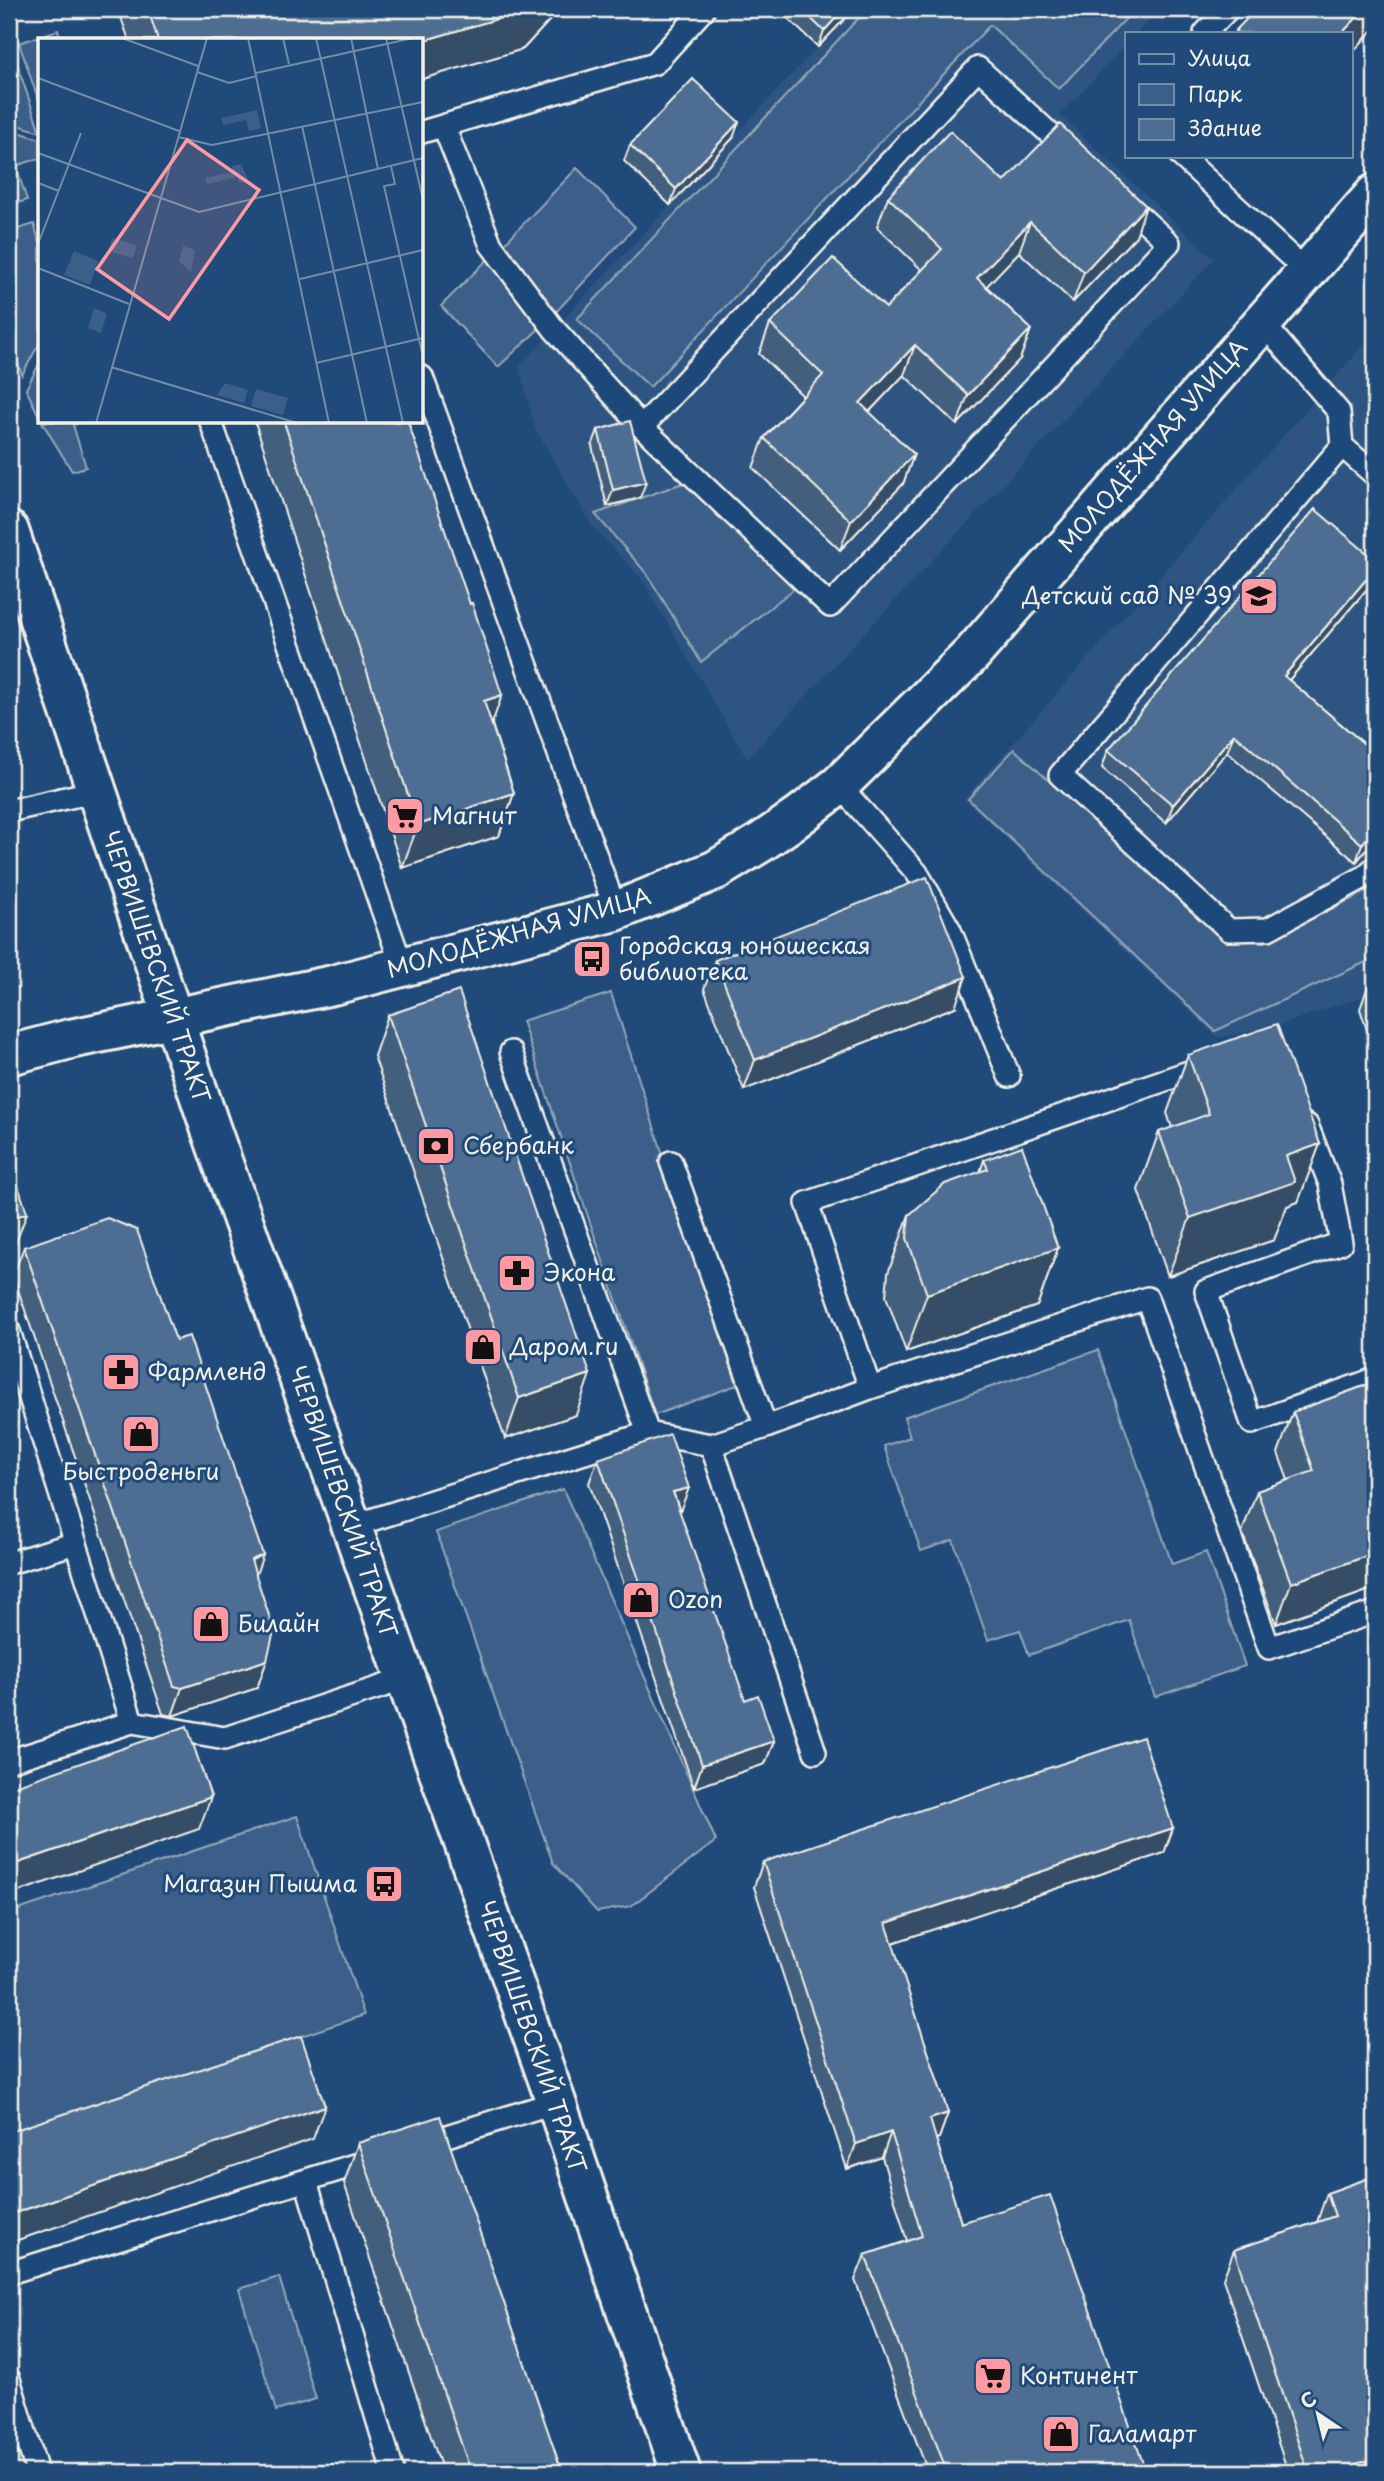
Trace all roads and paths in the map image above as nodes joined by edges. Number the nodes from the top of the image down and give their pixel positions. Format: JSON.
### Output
{"nodes":[{"id":1,"x":704,"y":9,"type":"edge"},
{"id":2,"x":1228,"y":9,"type":"edge"},
{"id":3,"x":1206,"y":32,"type":"edge"},
{"id":4,"x":444,"y":127,"type":"junction"},
{"id":5,"x":424,"y":132,"type":"edge"},
{"id":6,"x":1183,"y":158,"type":"edge"},
{"id":7,"x":1089,"y":169,"type":"edge"},
{"id":8,"x":1109,"y":188,"type":"edge"},
{"id":9,"x":1375,"y":194,"type":"edge"},
{"id":10,"x":1306,"y":271,"type":"junction"},
{"id":11,"x":1262,"y":322,"type":"junction"},
{"id":12,"x":424,"y":383,"type":"edge"},
{"id":13,"x":212,"y":424,"type":"edge"},
{"id":14,"x":642,"y":427,"type":"junction"},
{"id":15,"x":1342,"y":446,"type":"junction"},
{"id":16,"x":1375,"y":475,"type":"edge"},
{"id":17,"x":9,"y":531,"type":"edge"},
{"id":18,"x":839,"y":785,"type":"junction"},
{"id":19,"x":96,"y":790,"type":"junction"},
{"id":20,"x":9,"y":811,"type":"edge"},
{"id":21,"x":1375,"y":867,"type":"edge"},
{"id":22,"x":616,"y":911,"type":"junction"},
{"id":23,"x":402,"y":966,"type":"junction"},
{"id":24,"x":173,"y":1018,"type":"junction"},
{"id":25,"x":510,"y":1052,"type":"dead end"},
{"id":26,"x":9,"y":1055,"type":"edge"},
{"id":27,"x":1226,"y":1059,"type":"edge"},
{"id":28,"x":1009,"y":1076,"type":"dead end"},
{"id":29,"x":1300,"y":1107,"type":"edge"},
{"id":30,"x":671,"y":1162,"type":"dead end"},
{"id":31,"x":9,"y":1331,"type":"edge"},
{"id":32,"x":1375,"y":1379,"type":"edge"},
{"id":33,"x":870,"y":1388,"type":"junction"},
{"id":34,"x":766,"y":1427,"type":"junction"},
{"id":35,"x":648,"y":1433,"type":"junction"},
{"id":36,"x":711,"y":1445,"type":"junction"},
{"id":37,"x":352,"y":1526,"type":"junction"},
{"id":38,"x":76,"y":1543,"type":"junction"},
{"id":39,"x":9,"y":1563,"type":"edge"},
{"id":40,"x":1375,"y":1612,"type":"edge"},
{"id":41,"x":405,"y":1679,"type":"junction"},
{"id":42,"x":132,"y":1722,"type":"junction"},
{"id":43,"x":815,"y":1752,"type":"dead end"},
{"id":44,"x":9,"y":1761,"type":"edge"},
{"id":45,"x":556,"y":2102,"type":"junction"},
{"id":46,"x":306,"y":2181,"type":"junction"},
{"id":47,"x":9,"y":2273,"type":"edge"},
{"id":48,"x":9,"y":2379,"type":"edge"},
{"id":49,"x":37,"y":2472,"type":"edge"},
{"id":50,"x":393,"y":2472,"type":"edge"},
{"id":51,"x":681,"y":2472,"type":"edge"}],
"edges":[{"from":1,"to":4,"type":"lane"},
{"from":2,"to":3,"type":"lane"},
{"from":4,"to":5,"type":"lane"},
{"from":4,"to":14,"type":"lane"},
{"from":6,"to":10,"type":"lane"},
{"from":7,"to":14,"type":"lane"},
{"from":8,"to":14,"type":"lane"},
{"from":9,"to":10,"type":"main road","name":"МОЛОДЁЖНАЯ УЛИЦА"},
{"from":10,"to":11,"type":"main road","name":"МОЛОДЁЖНАЯ УЛИЦА"},
{"from":11,"to":15,"type":"lane"},
{"from":11,"to":18,"type":"main road","name":"МОЛОДЁЖНАЯ УЛИЦА"},
{"from":12,"to":22,"type":"lane"},
{"from":13,"to":23,"type":"lane"},
{"from":15,"to":16,"type":"lane"},
{"from":15,"to":21,"type":"lane"},
{"from":17,"to":19,"type":"main road","name":"ЧЕРВИШЕВСКИЙ ТРАКТ"},
{"from":18,"to":22,"type":"main road","name":"МОЛОДЁЖНАЯ УЛИЦА"},
{"from":18,"to":28,"type":"lane"},
{"from":19,"to":20,"type":"lane"},
{"from":19,"to":24,"type":"main road","name":"ЧЕРВИШЕВСКИЙ ТРАКТ"},
{"from":22,"to":23,"type":"main road","name":"МОЛОДЁЖНАЯ УЛИЦА"},
{"from":23,"to":24,"type":"main road","name":"МОЛОДЁЖНАЯ УЛИЦА"},
{"from":24,"to":26,"type":"main road","name":"МОЛОДЁЖНАЯ УЛИЦА"},
{"from":24,"to":37,"type":"main road","name":"ЧЕРВИШЕВСКИЙ ТРАКТ"},
{"from":25,"to":35,"type":"lane"},
{"from":27,"to":33,"type":"lane"},
{"from":29,"to":32,"type":"lane"},
{"from":30,"to":34,"type":"lane"},
{"from":31,"to":38,"type":"lane"},
{"from":33,"to":34,"type":"lane"},
{"from":33,"to":40,"type":"lane"},
{"from":34,"to":36,"type":"lane"},
{"from":35,"to":36,"type":"lane"},
{"from":35,"to":37,"type":"lane"},
{"from":36,"to":43,"type":"lane"},
{"from":37,"to":41,"type":"main road","name":"ЧЕРВИШЕВСКИЙ ТРАКТ"},
{"from":38,"to":39,"type":"lane"},
{"from":38,"to":42,"type":"lane"},
{"from":41,"to":42,"type":"lane"},
{"from":41,"to":45,"type":"main road","name":"ЧЕРВИШЕВСКИЙ ТРАКТ"},
{"from":42,"to":44,"type":"lane"},
{"from":45,"to":46,"type":"lane"},
{"from":45,"to":51,"type":"main road","name":"ЧЕРВИШЕВСКИЙ ТРАКТ"},
{"from":46,"to":47,"type":"lane"},
{"from":46,"to":50,"type":"lane"},
{"from":48,"to":49,"type":"lane"}]}
